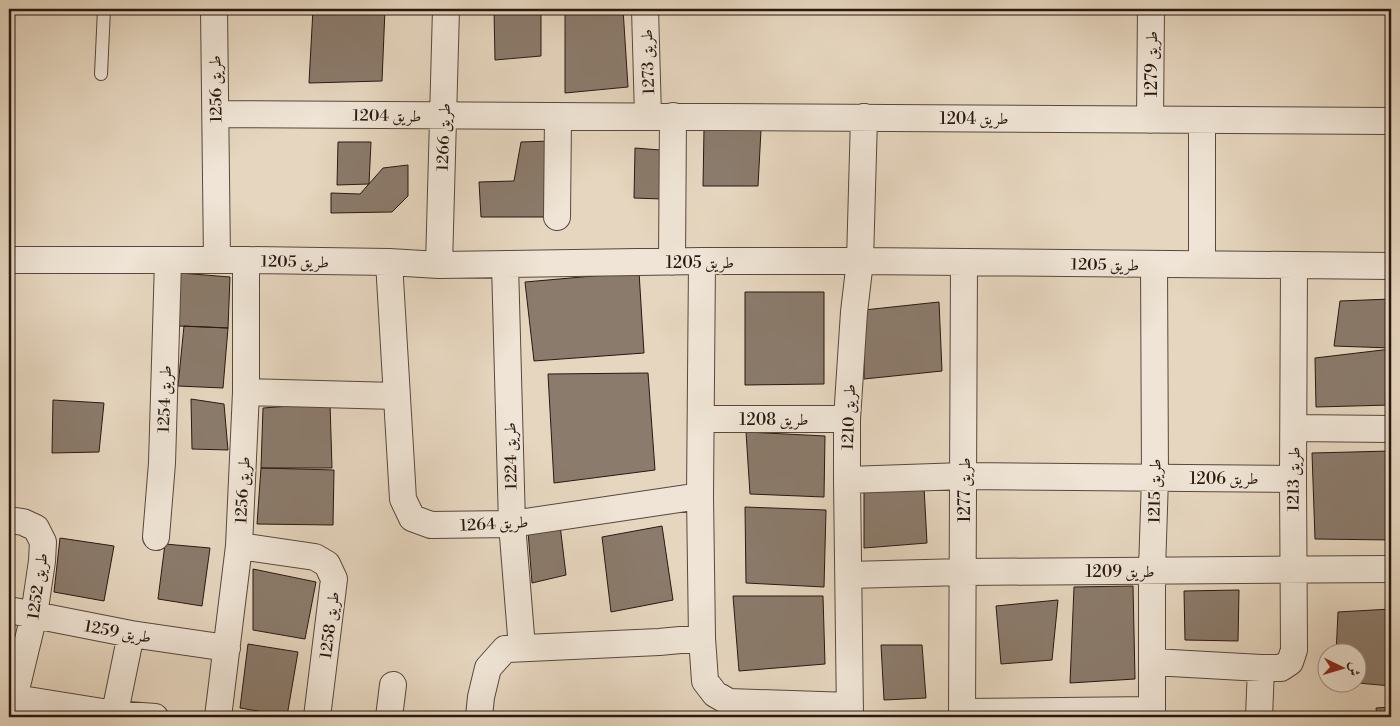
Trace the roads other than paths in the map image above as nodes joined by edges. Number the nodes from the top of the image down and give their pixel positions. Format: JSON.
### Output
{"nodes":[{"id":1,"x":104,"y":9,"type":"edge"},
{"id":2,"x":214,"y":9,"type":"edge"},
{"id":3,"x":446,"y":9,"type":"edge"},
{"id":4,"x":645,"y":9,"type":"edge"},
{"id":5,"x":1151,"y":9,"type":"edge"},
{"id":6,"x":101,"y":74,"type":"dead end"},
{"id":7,"x":216,"y":114,"type":"junction"},
{"id":8,"x":444,"y":116,"type":"junction"},
{"id":9,"x":558,"y":116,"type":"junction"},
{"id":10,"x":660,"y":116,"type":"junction"},
{"id":11,"x":864,"y":117,"type":"junction"},
{"id":12,"x":1150,"y":120,"type":"junction"},
{"id":13,"x":1202,"y":120,"type":"junction"},
{"id":14,"x":1391,"y":121,"type":"edge"},
{"id":15,"x":557,"y":217,"type":"dead end"},
{"id":16,"x":9,"y":260,"type":"edge"},
{"id":17,"x":217,"y":260,"type":"junction"},
{"id":18,"x":246,"y":260,"type":"junction"},
{"id":19,"x":168,"y":261,"type":"junction"},
{"id":20,"x":860,"y":261,"type":"junction"},
{"id":21,"x":389,"y":262,"type":"junction"},
{"id":22,"x":672,"y":262,"type":"junction"},
{"id":23,"x":702,"y":262,"type":"junction"},
{"id":24,"x":964,"y":262,"type":"junction"},
{"id":25,"x":439,"y":264,"type":"junction"},
{"id":26,"x":505,"y":264,"type":"junction"},
{"id":27,"x":1154,"y":264,"type":"junction"},
{"id":28,"x":1202,"y":264,"type":"junction"},
{"id":29,"x":1294,"y":265,"type":"junction"},
{"id":30,"x":1391,"y":266,"type":"edge"},
{"id":31,"x":246,"y":392,"type":"junction"},
{"id":32,"x":396,"y":396,"type":"junction"},
{"id":33,"x":702,"y":419,"type":"junction"},
{"id":34,"x":847,"y":419,"type":"junction"},
{"id":35,"x":1294,"y":428,"type":"junction"},
{"id":36,"x":1391,"y":429,"type":"edge"},
{"id":37,"x":964,"y":476,"type":"junction"},
{"id":38,"x":1155,"y":478,"type":"junction"},
{"id":39,"x":1293,"y":479,"type":"junction"},
{"id":40,"x":847,"y":480,"type":"junction"},
{"id":41,"x":700,"y":496,"type":"junction"},
{"id":42,"x":9,"y":520,"type":"edge"},
{"id":43,"x":512,"y":524,"type":"junction"},
{"id":44,"x":156,"y":536,"type":"dead end"},
{"id":45,"x":239,"y":546,"type":"junction"},
{"id":46,"x":1391,"y":569,"type":"edge"},
{"id":47,"x":1152,"y":570,"type":"junction"},
{"id":48,"x":1293,"y":570,"type":"junction"},
{"id":49,"x":963,"y":572,"type":"junction"},
{"id":50,"x":848,"y":575,"type":"junction"},
{"id":51,"x":9,"y":610,"type":"edge"},
{"id":52,"x":34,"y":616,"type":"junction"},
{"id":53,"x":131,"y":634,"type":"junction"},
{"id":54,"x":702,"y":638,"type":"junction"},
{"id":55,"x":227,"y":648,"type":"junction"},
{"id":56,"x":522,"y":648,"type":"junction"},
{"id":57,"x":1153,"y":662,"type":"junction"},
{"id":58,"x":1261,"y":668,"type":"junction"},
{"id":59,"x":393,"y":685,"type":"dead end"},
{"id":60,"x":11,"y":704,"type":"edge"},
{"id":61,"x":850,"y":712,"type":"edge"},
{"id":62,"x":1152,"y":714,"type":"edge"},
{"id":63,"x":114,"y":715,"type":"edge"},
{"id":64,"x":962,"y":715,"type":"edge"},
{"id":65,"x":155,"y":717,"type":"edge"},
{"id":66,"x":218,"y":717,"type":"edge"},
{"id":67,"x":317,"y":717,"type":"edge"},
{"id":68,"x":390,"y":717,"type":"edge"},
{"id":69,"x":479,"y":717,"type":"edge"},
{"id":70,"x":1259,"y":717,"type":"edge"}],
"edges":[{"from":1,"to":6,"type":"lane"},
{"from":2,"to":7,"type":"street","name":"طريق 1256"},
{"from":3,"to":8,"type":"street","name":"طريق 1266"},
{"from":4,"to":10,"type":"street","name":"طريق 1273"},
{"from":5,"to":12,"type":"street","name":"طريق 1279"},
{"from":7,"to":8,"type":"street","name":"طريق 1204"},
{"from":7,"to":17,"type":"street","name":"طريق 1256"},
{"from":8,"to":9,"type":"street","name":"طريق 1204"},
{"from":8,"to":25,"type":"street","name":"طريق 1266"},
{"from":9,"to":10,"type":"street","name":"طريق 1204"},
{"from":9,"to":15,"type":"street"},
{"from":10,"to":11,"type":"street","name":"طريق 1204"},
{"from":10,"to":22,"type":"street","name":"طريق 1273"},
{"from":11,"to":12,"type":"street","name":"طريق 1204"},
{"from":11,"to":20,"type":"street","name":"طريق 1210"},
{"from":12,"to":13,"type":"street","name":"طريق 1204"},
{"from":13,"to":14,"type":"street","name":"طريق 1204"},
{"from":13,"to":28,"type":"street"},
{"from":16,"to":19,"type":"street","name":"طريق 1205"},
{"from":17,"to":18,"type":"street","name":"طريق 1205"},
{"from":17,"to":19,"type":"street","name":"طريق 1205"},
{"from":18,"to":21,"type":"street","name":"طريق 1205"},
{"from":18,"to":31,"type":"street","name":"طريق 1256"},
{"from":19,"to":44,"type":"street","name":"طريق 1254"},
{"from":20,"to":23,"type":"street","name":"طريق 1205"},
{"from":20,"to":24,"type":"street","name":"طريق 1205"},
{"from":20,"to":34,"type":"street","name":"طريق 1210"},
{"from":21,"to":25,"type":"street","name":"طريق 1205"},
{"from":21,"to":32,"type":"street","name":"طريق 1264"},
{"from":22,"to":23,"type":"street","name":"طريق 1205"},
{"from":22,"to":26,"type":"street","name":"طريق 1205"},
{"from":23,"to":33,"type":"street"},
{"from":24,"to":27,"type":"street","name":"طريق 1205"},
{"from":24,"to":37,"type":"street","name":"طريق 1277"},
{"from":25,"to":26,"type":"street","name":"طريق 1205"},
{"from":26,"to":43,"type":"street","name":"طريق 1224"},
{"from":27,"to":28,"type":"street","name":"طريق 1205"},
{"from":27,"to":38,"type":"street","name":"طريق 1215"},
{"from":28,"to":29,"type":"street","name":"طريق 1205"},
{"from":29,"to":30,"type":"street","name":"طريق 1205"},
{"from":29,"to":35,"type":"street","name":"طريق 1213"},
{"from":31,"to":32,"type":"street"},
{"from":31,"to":45,"type":"street","name":"طريق 1256"},
{"from":32,"to":43,"type":"street","name":"طريق 1264"},
{"from":33,"to":34,"type":"street","name":"طريق 1208"},
{"from":33,"to":41,"type":"street"},
{"from":34,"to":40,"type":"street","name":"طريق 1210"},
{"from":35,"to":36,"type":"street"},
{"from":35,"to":39,"type":"street","name":"طريق 1213"},
{"from":37,"to":38,"type":"street","name":"طريق 1206"},
{"from":37,"to":40,"type":"street","name":"طريق 1206"},
{"from":37,"to":49,"type":"street","name":"طريق 1277"},
{"from":38,"to":39,"type":"street","name":"طريق 1206"},
{"from":38,"to":47,"type":"street","name":"طريق 1215"},
{"from":39,"to":48,"type":"street","name":"طريق 1213"},
{"from":40,"to":50,"type":"street","name":"طريق 1210"},
{"from":41,"to":43,"type":"street","name":"طريق 1264"},
{"from":41,"to":54,"type":"street"},
{"from":42,"to":52,"type":"street","name":"طريق 1252"},
{"from":43,"to":56,"type":"street","name":"طريق 1224"},
{"from":45,"to":55,"type":"street","name":"طريق 1256"},
{"from":45,"to":67,"type":"street","name":"طريق 1258"},
{"from":46,"to":48,"type":"street","name":"طريق 1209"},
{"from":47,"to":48,"type":"street","name":"طريق 1209"},
{"from":47,"to":49,"type":"street","name":"طريق 1209"},
{"from":47,"to":57,"type":"street","name":"طريق 1215"},
{"from":48,"to":58,"type":"street","name":"طريق 1213"},
{"from":49,"to":50,"type":"street","name":"طريق 1209"},
{"from":49,"to":64,"type":"street","name":"طريق 1277"},
{"from":50,"to":61,"type":"street","name":"طريق 1210"},
{"from":51,"to":52,"type":"street","name":"طريق 1259"},
{"from":52,"to":53,"type":"street","name":"طريق 1259"},
{"from":52,"to":60,"type":"street","name":"طريق 1252"},
{"from":53,"to":55,"type":"street","name":"طريق 1259"},
{"from":53,"to":63,"type":"street"},
{"from":54,"to":56,"type":"street"},
{"from":54,"to":61,"type":"street"},
{"from":55,"to":66,"type":"street","name":"طريق 1256"},
{"from":56,"to":69,"type":"street"},
{"from":57,"to":58,"type":"street","name":"طريق 1213"},
{"from":57,"to":62,"type":"street","name":"طريق 1215"},
{"from":58,"to":70,"type":"street"},
{"from":59,"to":68,"type":"street"},
{"from":60,"to":63,"type":"street"},
{"from":62,"to":64,"type":"street"},
{"from":63,"to":65,"type":"street"}]}
